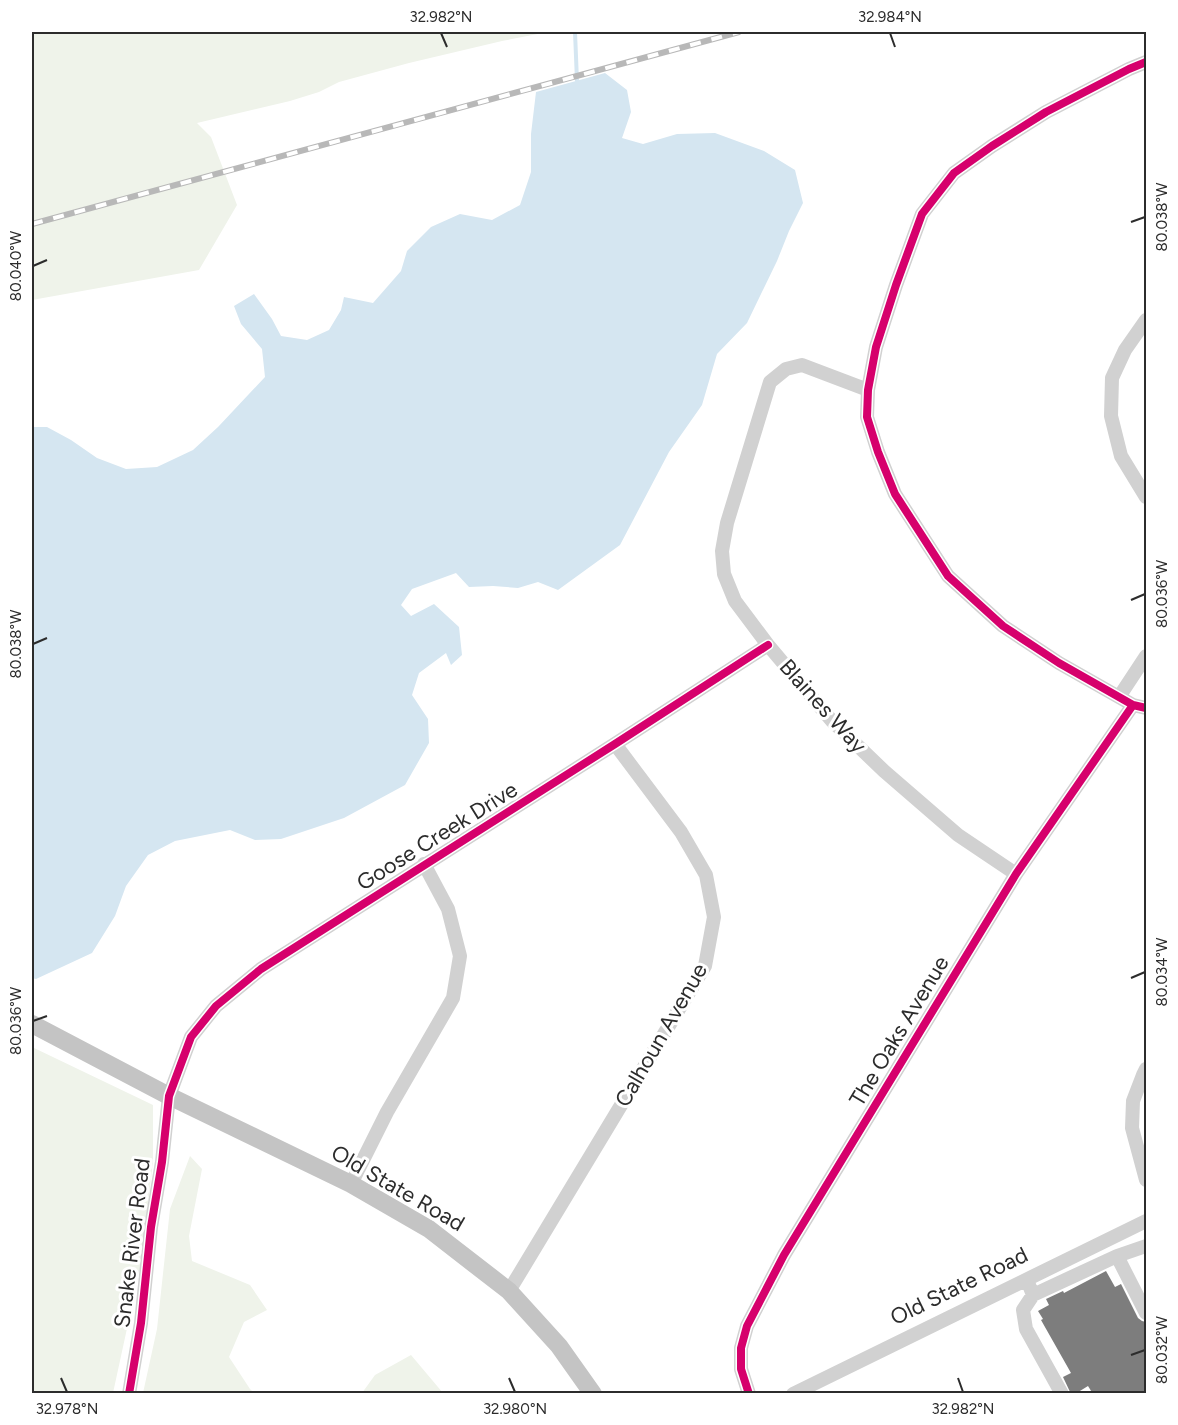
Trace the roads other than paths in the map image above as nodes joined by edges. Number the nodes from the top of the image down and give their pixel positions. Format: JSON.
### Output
{"nodes":[{"id":1,"x":1146,"y":62,"type":"edge"},
{"id":2,"x":1146,"y":320,"type":"edge"},
{"id":3,"x":868,"y":390,"type":"junction"},
{"id":4,"x":1146,"y":497,"type":"edge"},
{"id":5,"x":768,"y":645,"type":"junction"},
{"id":6,"x":1146,"y":656,"type":"edge"},
{"id":7,"x":1119,"y":697,"type":"junction"},
{"id":8,"x":1140,"y":706,"type":"edge"},
{"id":9,"x":615,"y":744,"type":"junction"},
{"id":10,"x":424,"y":864,"type":"junction"},
{"id":11,"x":1016,"y":874,"type":"junction"},
{"id":12,"x":32,"y":1024,"type":"edge"},
{"id":13,"x":1146,"y":1069,"type":"edge"},
{"id":14,"x":168,"y":1096,"type":"junction"},
{"id":15,"x":1146,"y":1180,"type":"edge"},
{"id":16,"x":351,"y":1184,"type":"junction"},
{"id":17,"x":1146,"y":1221,"type":"edge"},
{"id":18,"x":1146,"y":1246,"type":"edge"},
{"id":19,"x":1117,"y":1256,"type":"junction"},
{"id":20,"x":1027,"y":1280,"type":"junction"},
{"id":21,"x":509,"y":1291,"type":"junction"},
{"id":22,"x":1142,"y":1292,"type":"edge"},
{"id":23,"x":1033,"y":1296,"type":"junction"},
{"id":24,"x":1146,"y":1313,"type":"edge"},
{"id":25,"x":129,"y":1394,"type":"edge"},
{"id":26,"x":593,"y":1394,"type":"edge"},
{"id":27,"x":749,"y":1394,"type":"edge"},
{"id":28,"x":793,"y":1394,"type":"edge"},
{"id":29,"x":1062,"y":1394,"type":"edge"}],
"edges":[{"from":1,"to":3,"type":"street"},
{"from":2,"to":4,"type":"street"},
{"from":3,"to":5,"type":"street","name":"Blaines Way"},
{"from":3,"to":7,"type":"street"},
{"from":5,"to":9,"type":"street","name":"Goose Creek Drive"},
{"from":5,"to":11,"type":"street","name":"Blaines Way"},
{"from":6,"to":7,"type":"street"},
{"from":7,"to":8,"type":"street"},
{"from":8,"to":11,"type":"street","name":"The Oaks Avenue"},
{"from":9,"to":10,"type":"street","name":"Goose Creek Drive"},
{"from":9,"to":21,"type":"street","name":"Calhoun Avenue"},
{"from":10,"to":14,"type":"street","name":"Goose Creek Drive"},
{"from":10,"to":16,"type":"street"},
{"from":11,"to":27,"type":"street","name":"The Oaks Avenue"},
{"from":12,"to":14,"type":"main road","name":"Old State Road"},
{"from":13,"to":15,"type":"street"},
{"from":14,"to":16,"type":"main road","name":"Old State Road"},
{"from":14,"to":25,"type":"street","name":"Snake River Road"},
{"from":16,"to":21,"type":"main road","name":"Old State Road"},
{"from":17,"to":20,"type":"street","name":"Old State Road"},
{"from":18,"to":19,"type":"street"},
{"from":19,"to":22,"type":"street"},
{"from":19,"to":23,"type":"street"},
{"from":20,"to":23,"type":"street"},
{"from":20,"to":28,"type":"street","name":"Old State Road"},
{"from":21,"to":26,"type":"main road","name":"Old State Road"},
{"from":22,"to":24,"type":"street"},
{"from":23,"to":29,"type":"street"}]}
